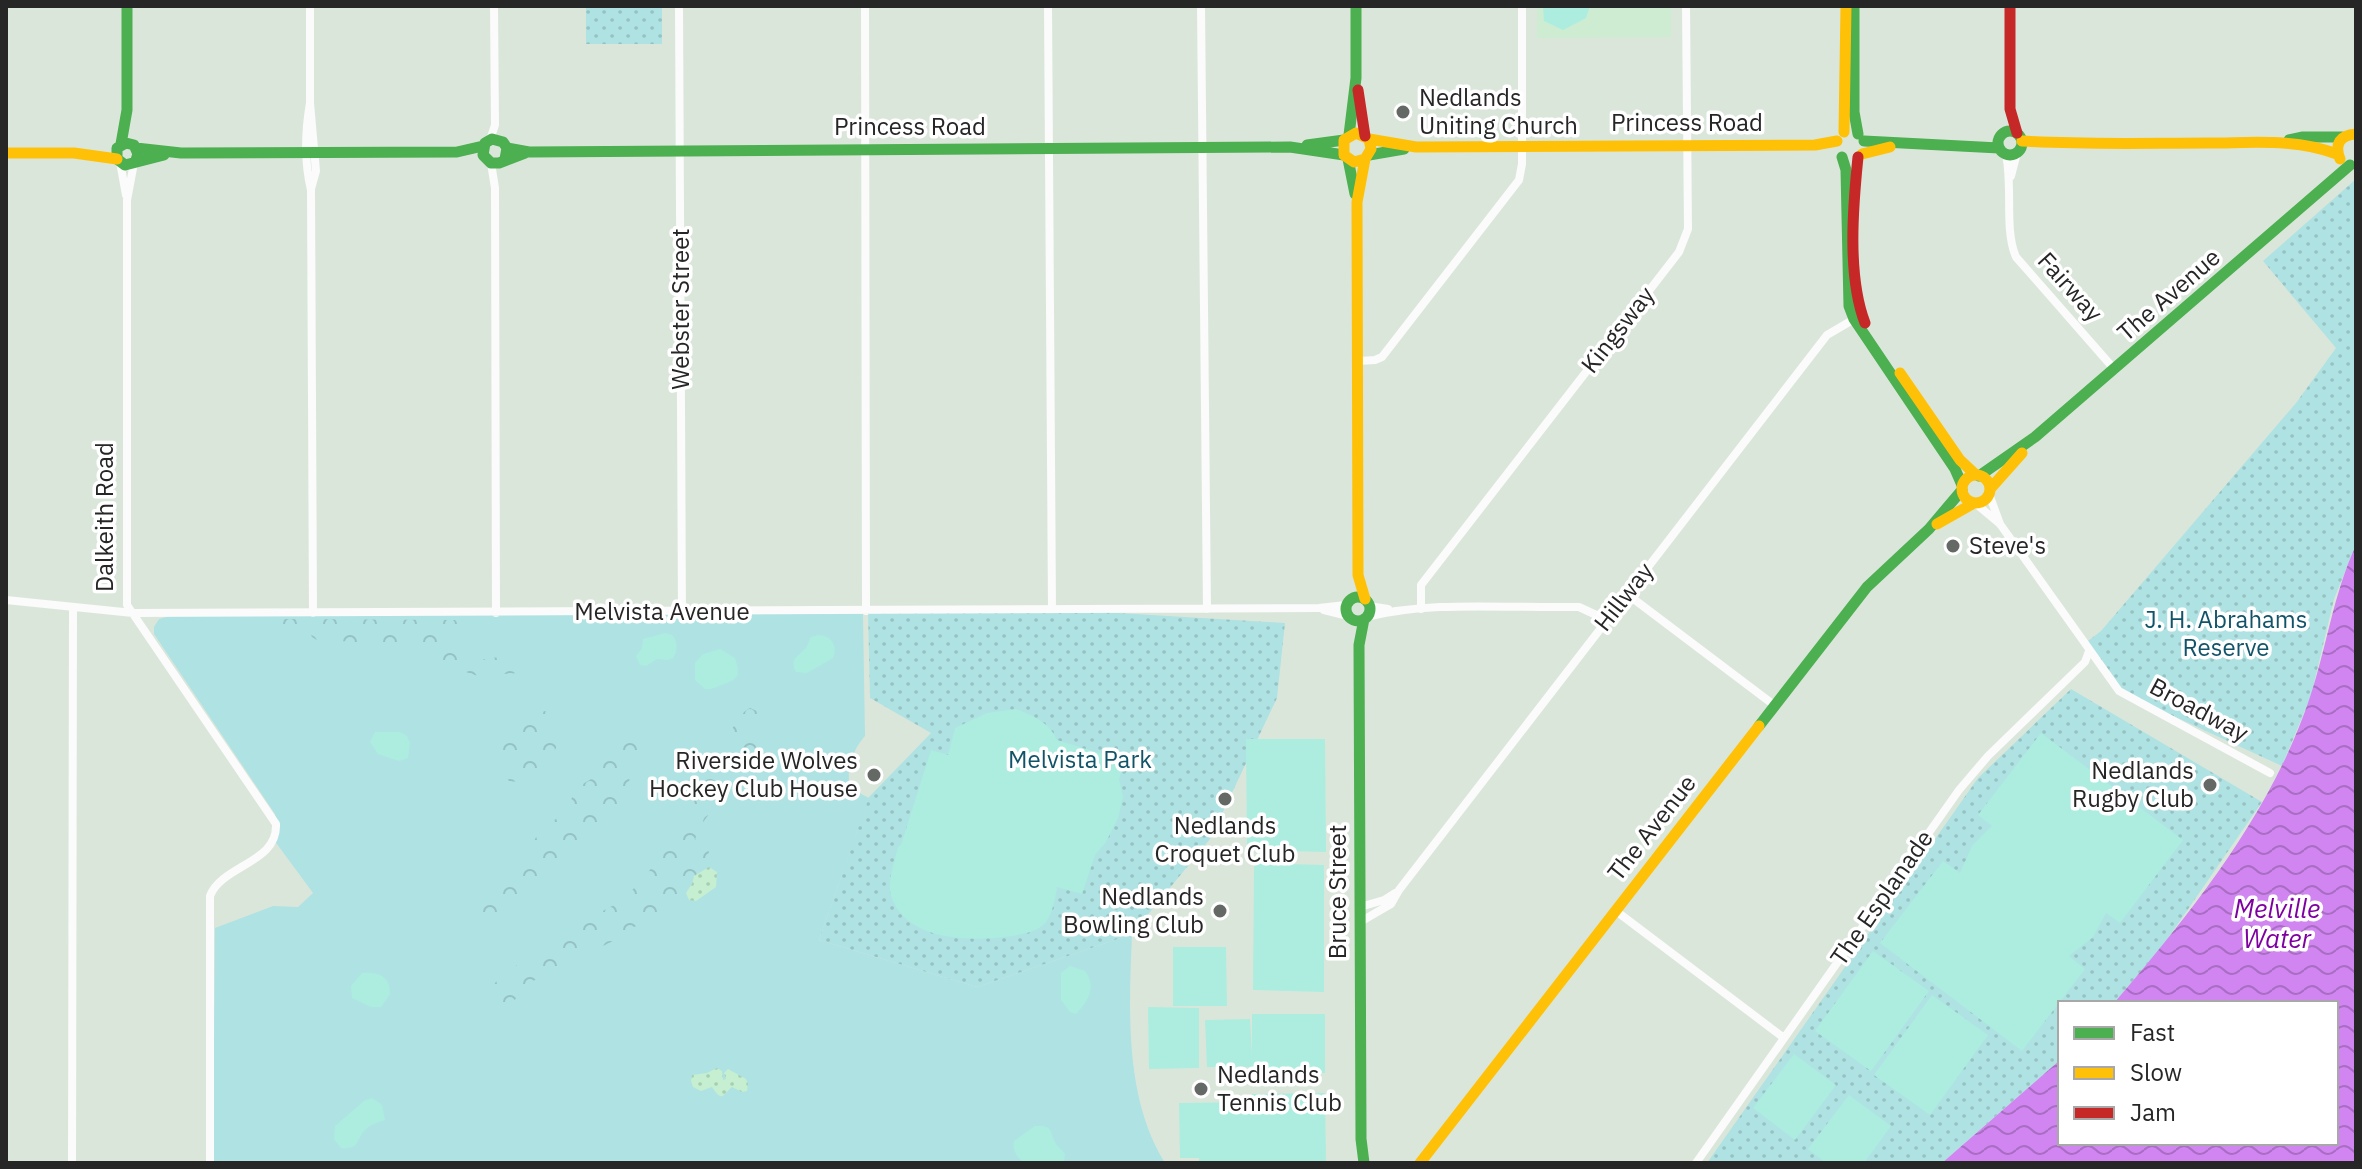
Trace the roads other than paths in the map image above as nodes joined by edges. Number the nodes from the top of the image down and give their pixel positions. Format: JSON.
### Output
{"nodes":[{"id":1,"x":127,"y":6,"type":"edge"},
{"id":2,"x":310,"y":6,"type":"edge"},
{"id":3,"x":494,"y":6,"type":"edge"},
{"id":4,"x":679,"y":6,"type":"edge"},
{"id":5,"x":865,"y":6,"type":"edge"},
{"id":6,"x":1048,"y":6,"type":"edge"},
{"id":7,"x":1201,"y":6,"type":"edge"},
{"id":8,"x":1356,"y":6,"type":"edge"},
{"id":9,"x":1522,"y":6,"type":"edge"},
{"id":10,"x":1686,"y":6,"type":"edge"},
{"id":11,"x":1846,"y":6,"type":"edge"},
{"id":12,"x":1854,"y":6,"type":"edge"},
{"id":13,"x":2010,"y":6,"type":"edge"},
{"id":14,"x":1356,"y":78,"type":"junction"},
{"id":15,"x":127,"y":110,"type":"junction"},
{"id":16,"x":2356,"y":134,"type":"edge"},
{"id":17,"x":1346,"y":137,"type":"junction"},
{"id":18,"x":2342,"y":137,"type":"junction"},
{"id":19,"x":1367,"y":138,"type":"junction"},
{"id":20,"x":2280,"y":142,"type":"junction"},
{"id":21,"x":2010,"y":144,"type":"junction"},
{"id":22,"x":1687,"y":145,"type":"junction"},
{"id":23,"x":1840,"y":145,"type":"junction"},
{"id":24,"x":1522,"y":146,"type":"junction"},
{"id":25,"x":1860,"y":146,"type":"junction"},
{"id":26,"x":1202,"y":147,"type":"junction"},
{"id":27,"x":1290,"y":147,"type":"junction"},
{"id":28,"x":1416,"y":147,"type":"junction"},
{"id":29,"x":1049,"y":148,"type":"junction"},
{"id":30,"x":866,"y":149,"type":"junction"},
{"id":31,"x":680,"y":150,"type":"junction"},
{"id":32,"x":311,"y":152,"type":"junction"},
{"id":33,"x":496,"y":152,"type":"junction"},
{"id":34,"x":6,"y":153,"type":"edge"},
{"id":35,"x":119,"y":154,"type":"junction"},
{"id":36,"x":135,"y":154,"type":"junction"},
{"id":37,"x":1346,"y":157,"type":"junction"},
{"id":38,"x":1367,"y":157,"type":"junction"},
{"id":39,"x":2346,"y":160,"type":"edge"},
{"id":40,"x":127,"y":200,"type":"junction"},
{"id":41,"x":1357,"y":202,"type":"junction"},
{"id":42,"x":1857,"y":318,"type":"junction"},
{"id":43,"x":1358,"y":361,"type":"junction"},
{"id":44,"x":2115,"y":370,"type":"junction"},
{"id":45,"x":2035,"y":437,"type":"junction"},
{"id":46,"x":1978,"y":475,"type":"junction"},
{"id":47,"x":1962,"y":487,"type":"junction"},
{"id":48,"x":1989,"y":491,"type":"junction"},
{"id":49,"x":1974,"y":503,"type":"junction"},
{"id":50,"x":2000,"y":524,"type":"junction"},
{"id":51,"x":1929,"y":529,"type":"junction"},
{"id":52,"x":1627,"y":594,"type":"junction"},
{"id":53,"x":6,"y":600,"type":"edge"},
{"id":54,"x":73,"y":607,"type":"junction"},
{"id":55,"x":1052,"y":609,"type":"junction"},
{"id":56,"x":1207,"y":609,"type":"junction"},
{"id":57,"x":1421,"y":609,"type":"junction"},
{"id":58,"x":1358,"y":610,"type":"junction"},
{"id":59,"x":866,"y":611,"type":"junction"},
{"id":60,"x":682,"y":612,"type":"junction"},
{"id":61,"x":133,"y":613,"type":"junction"},
{"id":62,"x":313,"y":613,"type":"junction"},
{"id":63,"x":496,"y":613,"type":"junction"},
{"id":64,"x":1607,"y":620,"type":"junction"},
{"id":65,"x":2089,"y":651,"type":"junction"},
{"id":66,"x":1774,"y":705,"type":"junction"},
{"id":67,"x":2270,"y":773,"type":"dead end"},
{"id":68,"x":1399,"y":890,"type":"junction"},
{"id":69,"x":1360,"y":907,"type":"junction"},
{"id":70,"x":1616,"y":911,"type":"junction"},
{"id":71,"x":1360,"y":922,"type":"junction"},
{"id":72,"x":1784,"y":1038,"type":"junction"},
{"id":73,"x":1361,"y":1139,"type":"junction"},
{"id":74,"x":72,"y":1163,"type":"edge"},
{"id":75,"x":210,"y":1163,"type":"edge"},
{"id":76,"x":1357,"y":1163,"type":"edge"},
{"id":77,"x":1364,"y":1163,"type":"edge"},
{"id":78,"x":1420,"y":1163,"type":"edge"},
{"id":79,"x":1696,"y":1163,"type":"edge"}],
"edges":[{"from":1,"to":15,"type":"street","name":"Dalkeith Road"},
{"from":2,"to":32,"type":"street"},
{"from":3,"to":33,"type":"street"},
{"from":4,"to":31,"type":"street","name":"Webster Street"},
{"from":5,"to":30,"type":"street"},
{"from":6,"to":29,"type":"street"},
{"from":7,"to":26,"type":"street"},
{"from":8,"to":14,"type":"street"},
{"from":9,"to":24,"type":"street"},
{"from":10,"to":22,"type":"street","name":"Kingsway"},
{"from":11,"to":23,"type":"street"},
{"from":12,"to":25,"type":"street"},
{"from":13,"to":21,"type":"street"},
{"from":14,"to":17,"type":"street"},
{"from":14,"to":19,"type":"street"},
{"from":15,"to":35,"type":"street","name":"Dalkeith Road"},
{"from":15,"to":36,"type":"street","name":"Dalkeith Road"},
{"from":16,"to":18,"type":"street"},
{"from":17,"to":19,"type":"street"},
{"from":17,"to":27,"type":"street","name":"Princess Road"},
{"from":17,"to":37,"type":"street"},
{"from":18,"to":20,"type":"street"},
{"from":18,"to":39,"type":"street"},
{"from":19,"to":28,"type":"street","name":"Princess Road"},
{"from":19,"to":38,"type":"street"},
{"from":20,"to":21,"type":"street"},
{"from":20,"to":39,"type":"street"},
{"from":21,"to":25,"type":"street"},
{"from":21,"to":44,"type":"street","name":"Fairway"},
{"from":22,"to":23,"type":"street","name":"Princess Road"},
{"from":22,"to":24,"type":"street","name":"Princess Road"},
{"from":22,"to":57,"type":"street","name":"Kingsway"},
{"from":23,"to":25,"type":"street"},
{"from":23,"to":25,"type":"street"},
{"from":23,"to":42,"type":"street"},
{"from":24,"to":28,"type":"street","name":"Princess Road"},
{"from":24,"to":43,"type":"street"},
{"from":25,"to":42,"type":"street"},
{"from":26,"to":27,"type":"street","name":"Princess Road"},
{"from":26,"to":29,"type":"street","name":"Princess Road"},
{"from":26,"to":56,"type":"street"},
{"from":27,"to":37,"type":"street","name":"Princess Road"},
{"from":28,"to":38,"type":"street","name":"Princess Road"},
{"from":29,"to":30,"type":"street","name":"Princess Road"},
{"from":29,"to":55,"type":"street"},
{"from":30,"to":31,"type":"street","name":"Princess Road"},
{"from":30,"to":59,"type":"street"},
{"from":31,"to":33,"type":"street","name":"Princess Road"},
{"from":31,"to":60,"type":"street","name":"Webster Street"},
{"from":32,"to":33,"type":"street"},
{"from":32,"to":36,"type":"street"},
{"from":32,"to":62,"type":"street"},
{"from":33,"to":63,"type":"street"},
{"from":34,"to":35,"type":"street"},
{"from":35,"to":36,"type":"street"},
{"from":35,"to":36,"type":"street"},
{"from":35,"to":40,"type":"street","name":"Dalkeith Road"},
{"from":36,"to":40,"type":"street","name":"Dalkeith Road"},
{"from":37,"to":38,"type":"street"},
{"from":37,"to":41,"type":"street","name":"Bruce Street"},
{"from":38,"to":41,"type":"street","name":"Bruce Street"},
{"from":39,"to":44,"type":"street","name":"The Avenue"},
{"from":40,"to":61,"type":"street","name":"Dalkeith Road"},
{"from":41,"to":43,"type":"street","name":"Bruce Street"},
{"from":42,"to":46,"type":"street"},
{"from":42,"to":47,"type":"street"},
{"from":42,"to":52,"type":"street","name":"Hillway"},
{"from":43,"to":58,"type":"street","name":"Bruce Street"},
{"from":44,"to":45,"type":"street","name":"The Avenue"},
{"from":45,"to":46,"type":"street","name":"The Avenue"},
{"from":45,"to":48,"type":"street","name":"The Avenue"},
{"from":46,"to":47,"type":"street"},
{"from":46,"to":48,"type":"street"},
{"from":47,"to":49,"type":"street"},
{"from":47,"to":51,"type":"street","name":"The Avenue"},
{"from":48,"to":49,"type":"street"},
{"from":48,"to":50,"type":"street","name":"Broadway"},
{"from":49,"to":50,"type":"street","name":"Broadway"},
{"from":49,"to":51,"type":"street","name":"The Avenue"},
{"from":50,"to":65,"type":"street","name":"Broadway"},
{"from":51,"to":66,"type":"street","name":"The Avenue"},
{"from":52,"to":64,"type":"street","name":"Hillway"},
{"from":52,"to":66,"type":"street"},
{"from":53,"to":54,"type":"street","name":"Melvista Avenue"},
{"from":54,"to":61,"type":"street","name":"Melvista Avenue"},
{"from":54,"to":74,"type":"street"},
{"from":55,"to":56,"type":"street","name":"Melvista Avenue"},
{"from":55,"to":59,"type":"street","name":"Melvista Avenue"},
{"from":56,"to":58,"type":"street","name":"Melvista Avenue"},
{"from":57,"to":58,"type":"street","name":"Melvista Avenue"},
{"from":57,"to":64,"type":"street","name":"Melvista Avenue"},
{"from":58,"to":69,"type":"street","name":"Bruce Street"},
{"from":59,"to":60,"type":"street","name":"Melvista Avenue"},
{"from":60,"to":63,"type":"street","name":"Melvista Avenue"},
{"from":61,"to":62,"type":"street","name":"Melvista Avenue"},
{"from":61,"to":75,"type":"street","name":"Dalkeith Road"},
{"from":62,"to":63,"type":"street","name":"Melvista Avenue"},
{"from":64,"to":68,"type":"street","name":"Hillway"},
{"from":65,"to":67,"type":"street","name":"Broadway"},
{"from":65,"to":72,"type":"street","name":"The Esplanade"},
{"from":66,"to":70,"type":"street","name":"The Avenue"},
{"from":68,"to":69,"type":"street","name":"Hillway"},
{"from":68,"to":71,"type":"street","name":"Hillway"},
{"from":69,"to":71,"type":"street","name":"Bruce Street"},
{"from":70,"to":72,"type":"street"},
{"from":70,"to":78,"type":"street","name":"The Avenue"},
{"from":71,"to":73,"type":"street","name":"Bruce Street"},
{"from":72,"to":79,"type":"street","name":"The Esplanade"},
{"from":73,"to":76,"type":"street","name":"Bruce Street"},
{"from":73,"to":77,"type":"street","name":"Bruce Street"}]}
